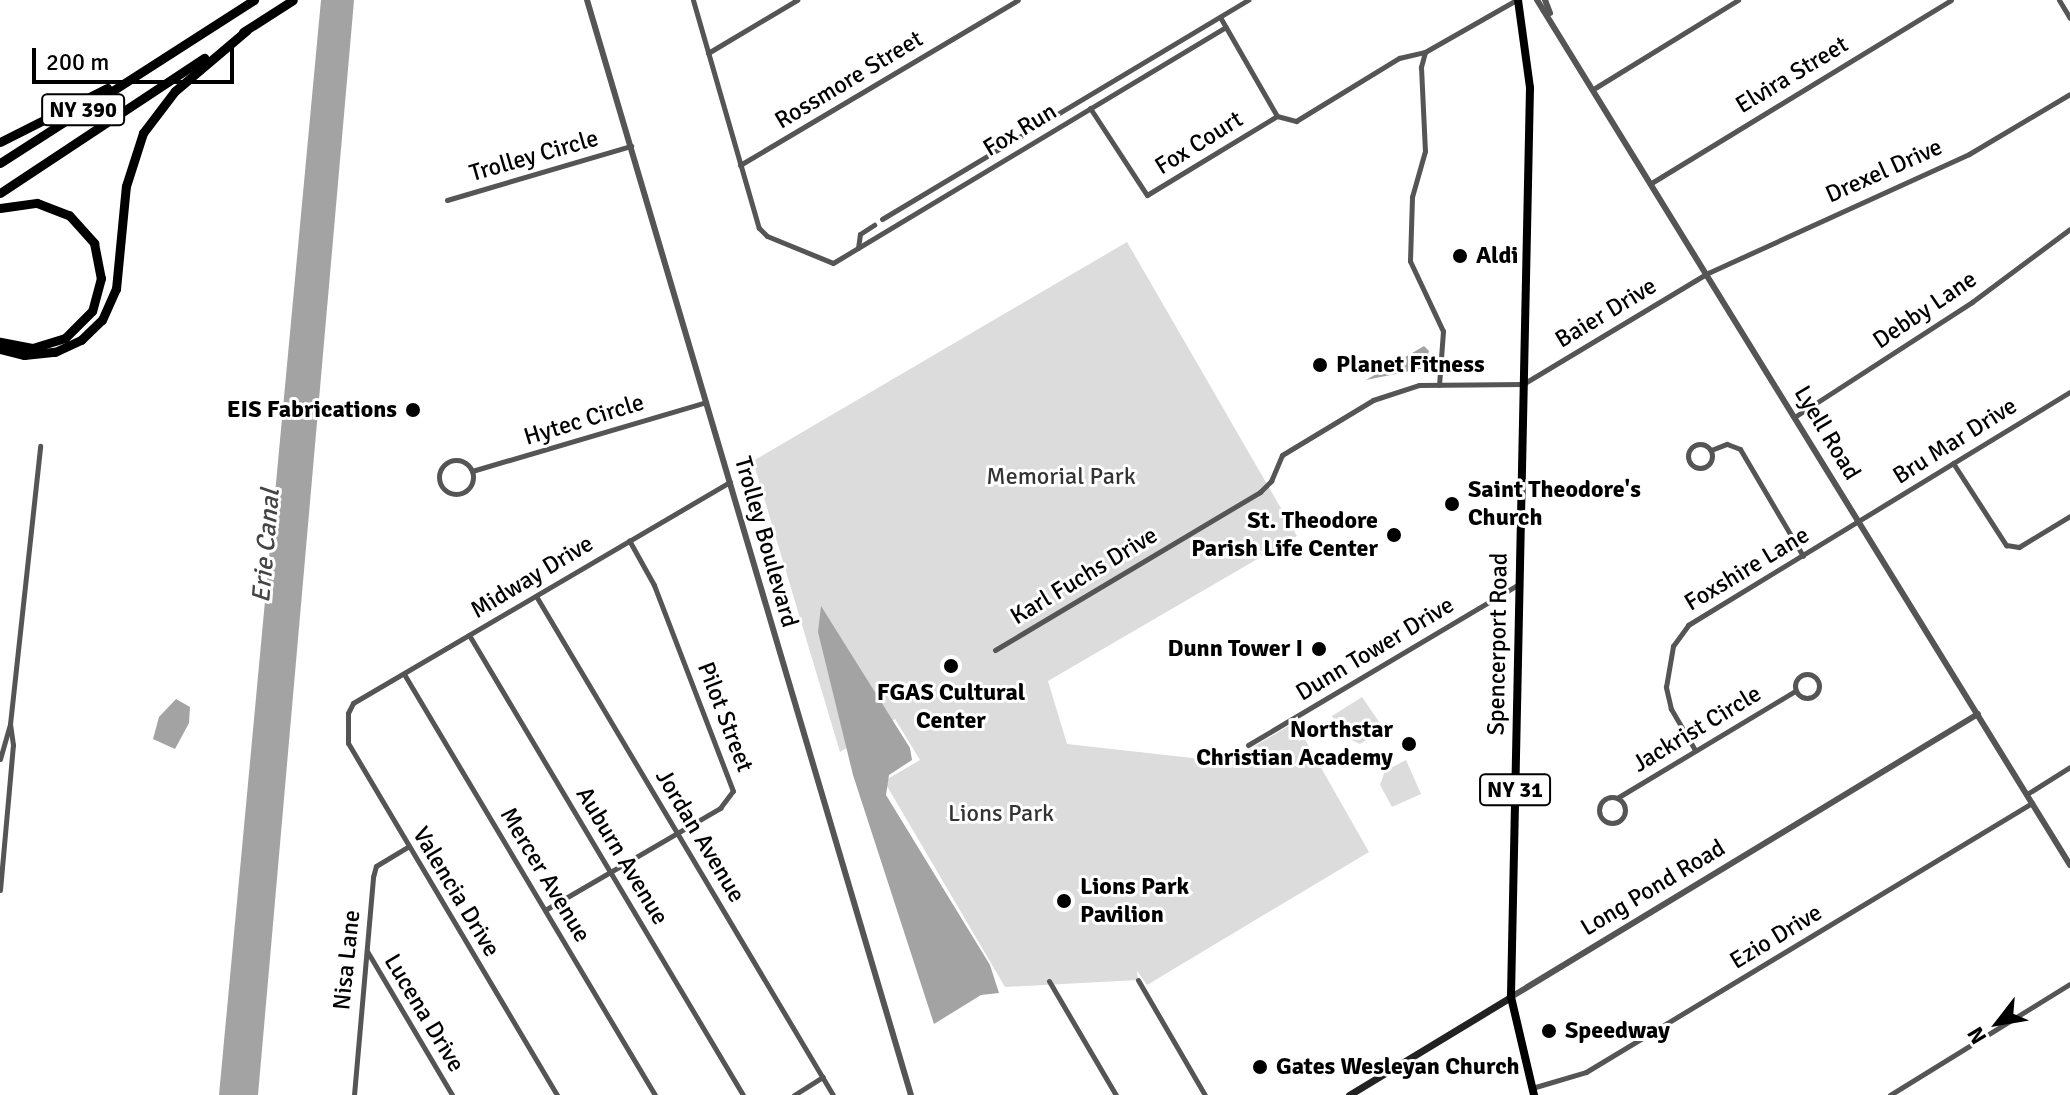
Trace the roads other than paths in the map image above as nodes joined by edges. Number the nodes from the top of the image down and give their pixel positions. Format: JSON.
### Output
{"nodes":[{"id":1,"x":254,"y":0,"type":"edge"},
{"id":2,"x":293,"y":0,"type":"edge"},
{"id":3,"x":587,"y":0,"type":"edge"},
{"id":4,"x":693,"y":0,"type":"edge"},
{"id":5,"x":797,"y":0,"type":"edge"},
{"id":6,"x":1018,"y":0,"type":"edge"},
{"id":7,"x":1248,"y":0,"type":"edge"},
{"id":8,"x":1517,"y":0,"type":"edge"},
{"id":9,"x":1537,"y":0,"type":"edge"},
{"id":10,"x":1545,"y":0,"type":"edge"},
{"id":11,"x":1738,"y":0,"type":"edge"},
{"id":12,"x":1951,"y":0,"type":"edge"},
{"id":13,"x":2059,"y":0,"type":"edge"},
{"id":14,"x":1220,"y":17,"type":"junction"},
{"id":15,"x":2070,"y":18,"type":"edge"},
{"id":16,"x":1552,"y":20,"type":"junction"},
{"id":17,"x":1225,"y":27,"type":"junction"},
{"id":18,"x":247,"y":30,"type":"junction"},
{"id":19,"x":1425,"y":52,"type":"junction"},
{"id":20,"x":708,"y":53,"type":"junction"},
{"id":21,"x":167,"y":56,"type":"junction"},
{"id":22,"x":1595,"y":88,"type":"junction"},
{"id":23,"x":2070,"y":94,"type":"edge"},
{"id":24,"x":1090,"y":108,"type":"junction"},
{"id":25,"x":1277,"y":116,"type":"junction"},
{"id":26,"x":0,"y":142,"type":"edge"},
{"id":27,"x":631,"y":146,"type":"junction"},
{"id":28,"x":0,"y":163,"type":"edge"},
{"id":29,"x":740,"y":165,"type":"junction"},
{"id":30,"x":1653,"y":182,"type":"junction"},
{"id":31,"x":0,"y":193,"type":"edge"},
{"id":32,"x":447,"y":200,"type":"dead end"},
{"id":33,"x":0,"y":208,"type":"edge"},
{"id":34,"x":882,"y":219,"type":"dead end"},
{"id":35,"x":874,"y":225,"type":"dead end"},
{"id":36,"x":2070,"y":229,"type":"edge"},
{"id":37,"x":858,"y":248,"type":"junction"},
{"id":38,"x":1708,"y":273,"type":"junction"},
{"id":39,"x":0,"y":342,"type":"edge"},
{"id":40,"x":0,"y":349,"type":"edge"},
{"id":41,"x":1523,"y":384,"type":"junction"},
{"id":42,"x":1439,"y":385,"type":"junction"},
{"id":43,"x":2070,"y":392,"type":"edge"},
{"id":44,"x":706,"y":402,"type":"junction"},
{"id":45,"x":1796,"y":416,"type":"junction"},
{"id":46,"x":40,"y":446,"type":"dead end"},
{"id":47,"x":1711,"y":450,"type":"junction"},
{"id":48,"x":1953,"y":463,"type":"junction"},
{"id":49,"x":472,"y":471,"type":"junction"},
{"id":50,"x":730,"y":482,"type":"junction"},
{"id":51,"x":2070,"y":516,"type":"edge"},
{"id":52,"x":1860,"y":521,"type":"junction"},
{"id":53,"x":629,"y":540,"type":"junction"},
{"id":54,"x":1803,"y":556,"type":"junction"},
{"id":55,"x":1519,"y":583,"type":"junction"},
{"id":56,"x":536,"y":596,"type":"junction"},
{"id":57,"x":469,"y":635,"type":"junction"},
{"id":58,"x":995,"y":650,"type":"dead end"},
{"id":59,"x":404,"y":674,"type":"junction"},
{"id":60,"x":1795,"y":691,"type":"junction"},
{"id":61,"x":353,"y":703,"type":"joint"},
{"id":62,"x":1978,"y":714,"type":"junction"},
{"id":63,"x":10,"y":724,"type":"junction"},
{"id":64,"x":1248,"y":745,"type":"dead end"},
{"id":65,"x":1695,"y":750,"type":"junction"},
{"id":66,"x":0,"y":759,"type":"edge"},
{"id":67,"x":2070,"y":767,"type":"edge"},
{"id":68,"x":2027,"y":794,"type":"junction"},
{"id":69,"x":1617,"y":798,"type":"junction"},
{"id":70,"x":2032,"y":803,"type":"junction"},
{"id":71,"x":677,"y":833,"type":"junction"},
{"id":72,"x":408,"y":847,"type":"junction"},
{"id":73,"x":2070,"y":865,"type":"edge"},
{"id":74,"x":610,"y":872,"type":"junction"},
{"id":75,"x":0,"y":890,"type":"edge"},
{"id":76,"x":545,"y":910,"type":"junction"},
{"id":77,"x":366,"y":950,"type":"junction"},
{"id":78,"x":1138,"y":980,"type":"dead end"},
{"id":79,"x":1049,"y":981,"type":"dead end"},
{"id":80,"x":2070,"y":984,"type":"edge"},
{"id":81,"x":1511,"y":997,"type":"junction"},
{"id":82,"x":823,"y":1077,"type":"junction"},
{"id":83,"x":1533,"y":1091,"type":"edge"},
{"id":84,"x":354,"y":1095,"type":"edge"},
{"id":85,"x":452,"y":1095,"type":"edge"},
{"id":86,"x":557,"y":1095,"type":"edge"},
{"id":87,"x":655,"y":1095,"type":"edge"},
{"id":88,"x":743,"y":1095,"type":"edge"},
{"id":89,"x":794,"y":1095,"type":"edge"},
{"id":90,"x":833,"y":1095,"type":"edge"},
{"id":91,"x":911,"y":1095,"type":"edge"},
{"id":92,"x":1116,"y":1095,"type":"edge"},
{"id":93,"x":1205,"y":1095,"type":"edge"},
{"id":94,"x":1349,"y":1095,"type":"edge"},
{"id":95,"x":1890,"y":1095,"type":"edge"}],
"edges":[{"from":1,"to":21,"type":"highway","number":"NY 390"},
{"from":2,"to":18,"type":"highway","number":"NY 390"},
{"from":3,"to":27,"type":"street","name":"Trolley Boulevard"},
{"from":4,"to":20,"type":"street"},
{"from":5,"to":20,"type":"street"},
{"from":6,"to":29,"type":"street","name":"Rossmore Street"},
{"from":7,"to":14,"type":"street"},
{"from":8,"to":19,"type":"street"},
{"from":8,"to":41,"type":"main road","name":"Spencerport Road","number":"NY 31"},
{"from":9,"to":16,"type":"street","name":"Lyell Road"},
{"from":10,"to":16,"type":"street","name":"Lyell Road"},
{"from":11,"to":22,"type":"street"},
{"from":12,"to":30,"type":"street","name":"Elvira Street"},
{"from":13,"to":15,"type":"street"},
{"from":14,"to":17,"type":"street"},
{"from":14,"to":34,"type":"street"},
{"from":16,"to":22,"type":"street","name":"Lyell Road"},
{"from":17,"to":24,"type":"street","name":"Fox Run"},
{"from":17,"to":25,"type":"street"},
{"from":18,"to":31,"type":"highway","number":"NY 390"},
{"from":18,"to":40,"type":"highway"},
{"from":19,"to":25,"type":"street"},
{"from":19,"to":42,"type":"street"},
{"from":20,"to":29,"type":"street"},
{"from":21,"to":26,"type":"highway"},
{"from":21,"to":28,"type":"highway","number":"NY 390"},
{"from":22,"to":30,"type":"street","name":"Lyell Road"},
{"from":23,"to":38,"type":"street","name":"Drexel Drive"},
{"from":24,"to":25,"type":"street","name":"Fox Court"},
{"from":24,"to":37,"type":"street","name":"Fox Run"},
{"from":27,"to":32,"type":"street","name":"Trolley Circle"},
{"from":27,"to":44,"type":"street","name":"Trolley Boulevard"},
{"from":29,"to":37,"type":"street","name":"Fox Run"},
{"from":30,"to":38,"type":"street","name":"Lyell Road"},
{"from":33,"to":39,"type":"highway"},
{"from":35,"to":37,"type":"street"},
{"from":36,"to":45,"type":"street","name":"Debby Lane"},
{"from":38,"to":41,"type":"street","name":"Baier Drive"},
{"from":38,"to":45,"type":"street","name":"Lyell Road"},
{"from":41,"to":42,"type":"street","name":"Karl Fuchs Drive"},
{"from":41,"to":55,"type":"main road","name":"Spencerport Road","number":"NY 31"},
{"from":42,"to":58,"type":"street","name":"Karl Fuchs Drive"},
{"from":43,"to":48,"type":"street","name":"Bru Mar Drive"},
{"from":44,"to":49,"type":"street","name":"Hytec Circle"},
{"from":44,"to":50,"type":"street","name":"Trolley Boulevard"},
{"from":45,"to":52,"type":"street","name":"Lyell Road"},
{"from":46,"to":63,"type":"street"},
{"from":47,"to":47,"type":"street"},
{"from":47,"to":54,"type":"street"},
{"from":48,"to":51,"type":"street"},
{"from":48,"to":52,"type":"street","name":"Bru Mar Drive"},
{"from":49,"to":49,"type":"street","name":"Hytec Circle"},
{"from":50,"to":53,"type":"street","name":"Midway Drive"},
{"from":50,"to":91,"type":"street","name":"Trolley Boulevard"},
{"from":52,"to":54,"type":"street","name":"Foxshire Lane"},
{"from":52,"to":62,"type":"street","name":"Lyell Road"},
{"from":53,"to":56,"type":"street","name":"Midway Drive"},
{"from":53,"to":71,"type":"street","name":"Pilot Street"},
{"from":54,"to":65,"type":"street","name":"Foxshire Lane"},
{"from":55,"to":64,"type":"street","name":"Dunn Tower Drive"},
{"from":55,"to":81,"type":"main road","name":"Spencerport Road","number":"NY 31"},
{"from":56,"to":57,"type":"street","name":"Midway Drive"},
{"from":56,"to":71,"type":"street","name":"Jordan Avenue"},
{"from":57,"to":59,"type":"street","name":"Midway Drive"},
{"from":57,"to":74,"type":"street","name":"Auburn Avenue"},
{"from":59,"to":61,"type":"street","name":"Midway Drive"},
{"from":59,"to":76,"type":"street","name":"Mercer Avenue"},
{"from":60,"to":60,"type":"street","name":"Jackrist Circle"},
{"from":60,"to":65,"type":"street","name":"Jackrist Circle"},
{"from":61,"to":72,"type":"street","name":"Valencia Drive"},
{"from":62,"to":68,"type":"street","name":"Lyell Road"},
{"from":62,"to":81,"type":"street","name":"Long Pond Road"},
{"from":63,"to":66,"type":"street"},
{"from":63,"to":75,"type":"street"},
{"from":65,"to":69,"type":"street","name":"Jackrist Circle"},
{"from":67,"to":68,"type":"street"},
{"from":68,"to":70,"type":"street","name":"Lyell Road"},
{"from":69,"to":69,"type":"street","name":"Jackrist Circle"},
{"from":70,"to":73,"type":"street","name":"Lyell Road"},
{"from":70,"to":83,"type":"street","name":"Ezio Drive"},
{"from":71,"to":74,"type":"street","name":"Pilot Street"},
{"from":71,"to":82,"type":"street","name":"Jordan Avenue"},
{"from":72,"to":77,"type":"street","name":"Nisa Lane"},
{"from":72,"to":86,"type":"street","name":"Valencia Drive"},
{"from":74,"to":76,"type":"street","name":"Pilot Street"},
{"from":74,"to":88,"type":"street","name":"Auburn Avenue"},
{"from":76,"to":87,"type":"street","name":"Mercer Avenue"},
{"from":77,"to":84,"type":"street","name":"Nisa Lane"},
{"from":77,"to":85,"type":"street","name":"Lucena Drive"},
{"from":78,"to":93,"type":"street"},
{"from":79,"to":92,"type":"street"},
{"from":80,"to":95,"type":"street"},
{"from":81,"to":83,"type":"main road","name":"Spencerport Road","number":"NY 31"},
{"from":81,"to":94,"type":"main road","name":"Long Pond Road"},
{"from":82,"to":89,"type":"street"},
{"from":82,"to":90,"type":"street","name":"Jordan Avenue"}]}
